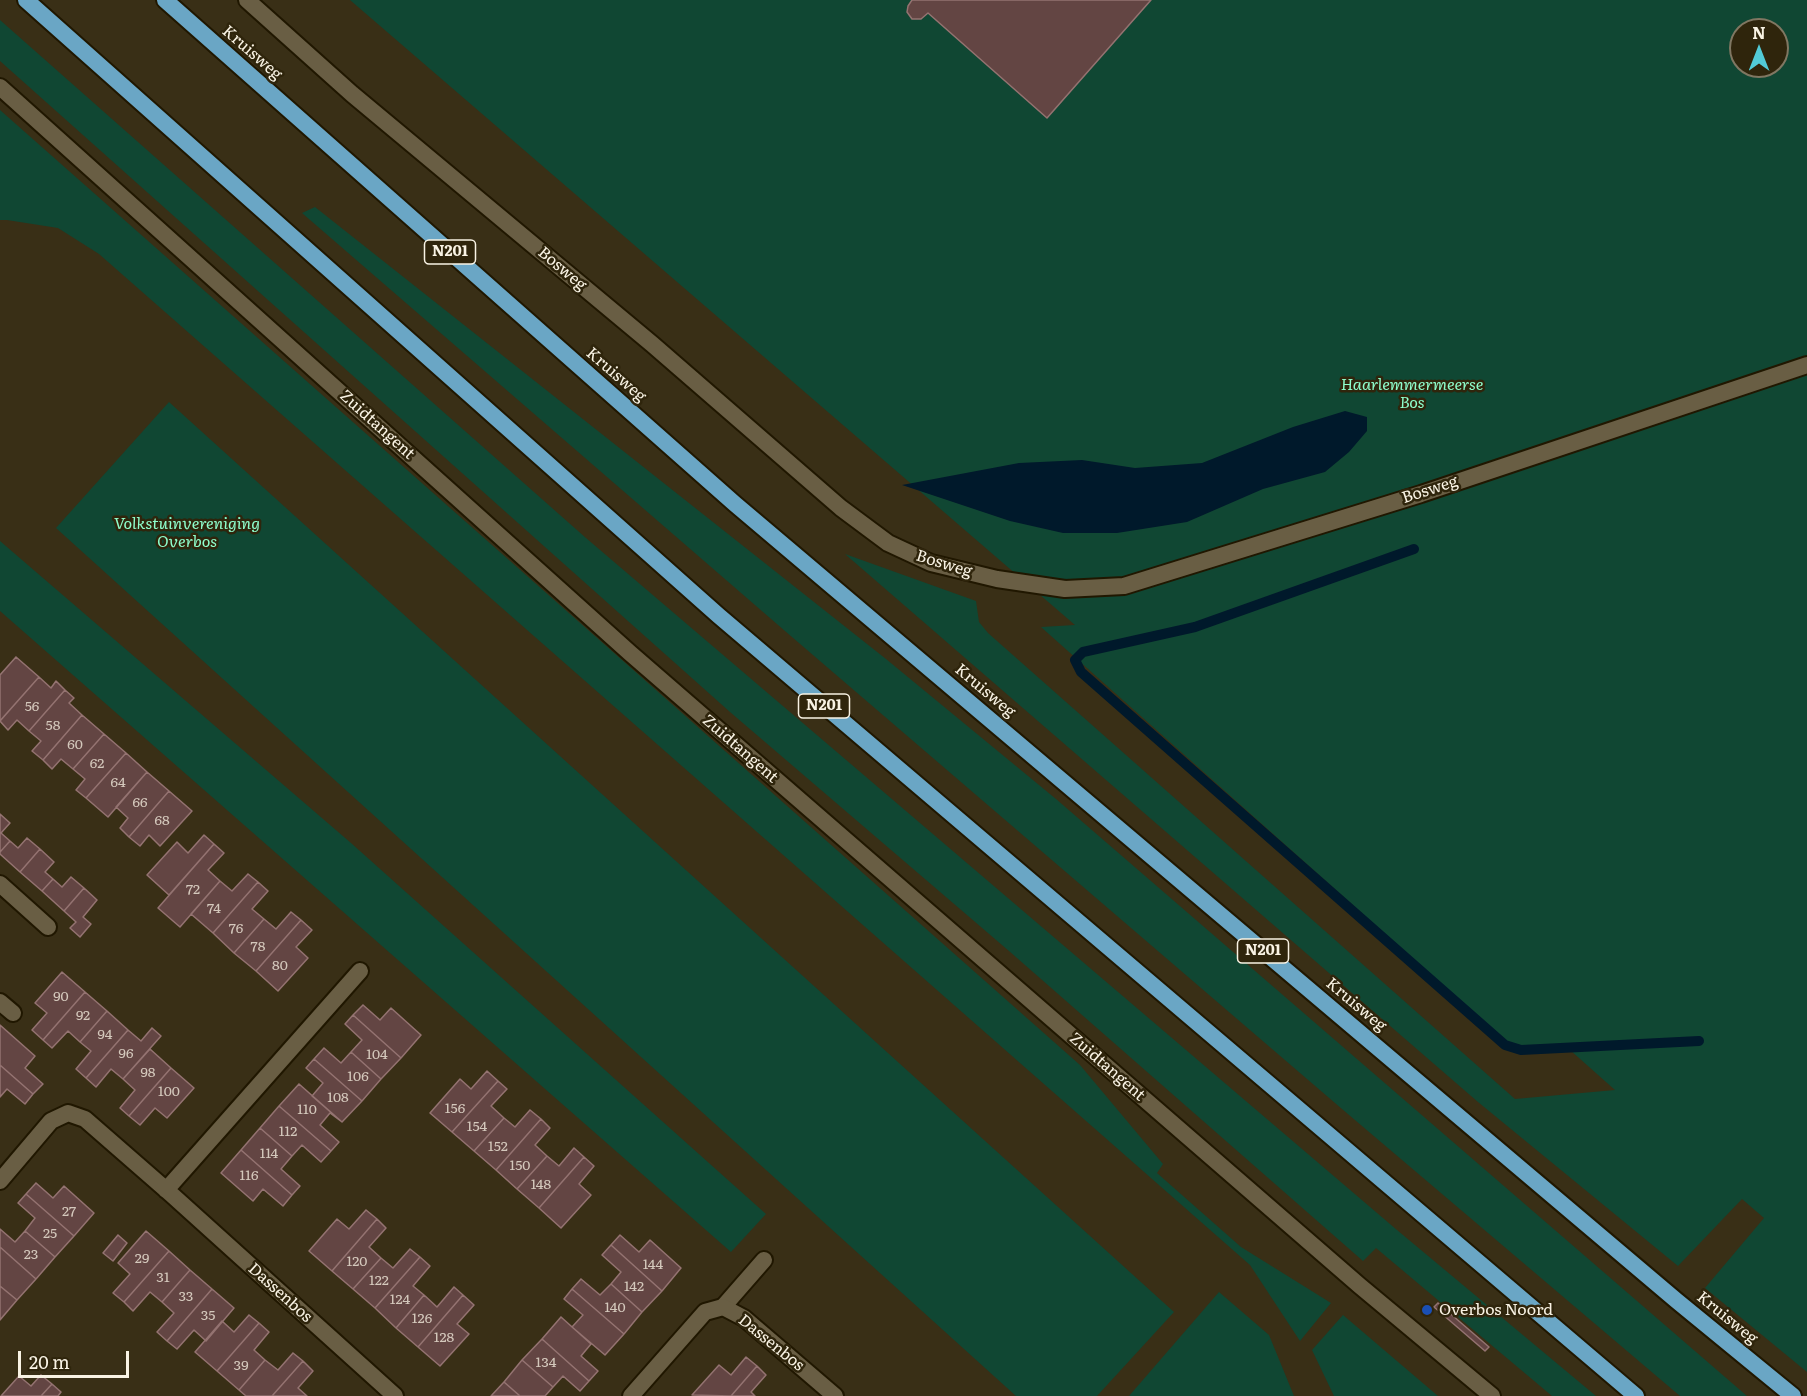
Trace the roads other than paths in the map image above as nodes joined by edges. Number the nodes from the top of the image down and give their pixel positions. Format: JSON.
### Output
{"nodes":[{"id":1,"x":26,"y":0,"type":"edge"},
{"id":2,"x":165,"y":0,"type":"edge"},
{"id":3,"x":247,"y":0,"type":"edge"},
{"id":4,"x":0,"y":87,"type":"edge"},
{"id":5,"x":1807,"y":365,"type":"edge"},
{"id":6,"x":0,"y":884,"type":"edge"},
{"id":7,"x":48,"y":927,"type":"dead end"},
{"id":8,"x":360,"y":970,"type":"dead end"},
{"id":9,"x":0,"y":1181,"type":"edge"},
{"id":10,"x":166,"y":1190,"type":"junction"},
{"id":11,"x":764,"y":1260,"type":"dead end"},
{"id":12,"x":723,"y":1306,"type":"junction"},
{"id":13,"x":394,"y":1396,"type":"edge"},
{"id":14,"x":631,"y":1396,"type":"edge"},
{"id":15,"x":835,"y":1396,"type":"edge"},
{"id":16,"x":1492,"y":1396,"type":"edge"},
{"id":17,"x":1636,"y":1396,"type":"edge"},
{"id":18,"x":1793,"y":1396,"type":"edge"}],
"edges":[{"from":1,"to":17,"type":"highway","number":"N201"},
{"from":2,"to":18,"type":"highway","name":"Kruisweg","number":"N201"},
{"from":3,"to":5,"type":"street","name":"Bosweg"},
{"from":4,"to":16,"type":"street","name":"Zuidtangent"},
{"from":6,"to":7,"type":"street"},
{"from":8,"to":10,"type":"street"},
{"from":9,"to":10,"type":"street","name":"Dassenbos"},
{"from":10,"to":13,"type":"street","name":"Dassenbos"},
{"from":11,"to":12,"type":"street"},
{"from":12,"to":14,"type":"street","name":"Dassenbos"},
{"from":12,"to":15,"type":"street","name":"Dassenbos"}]}
